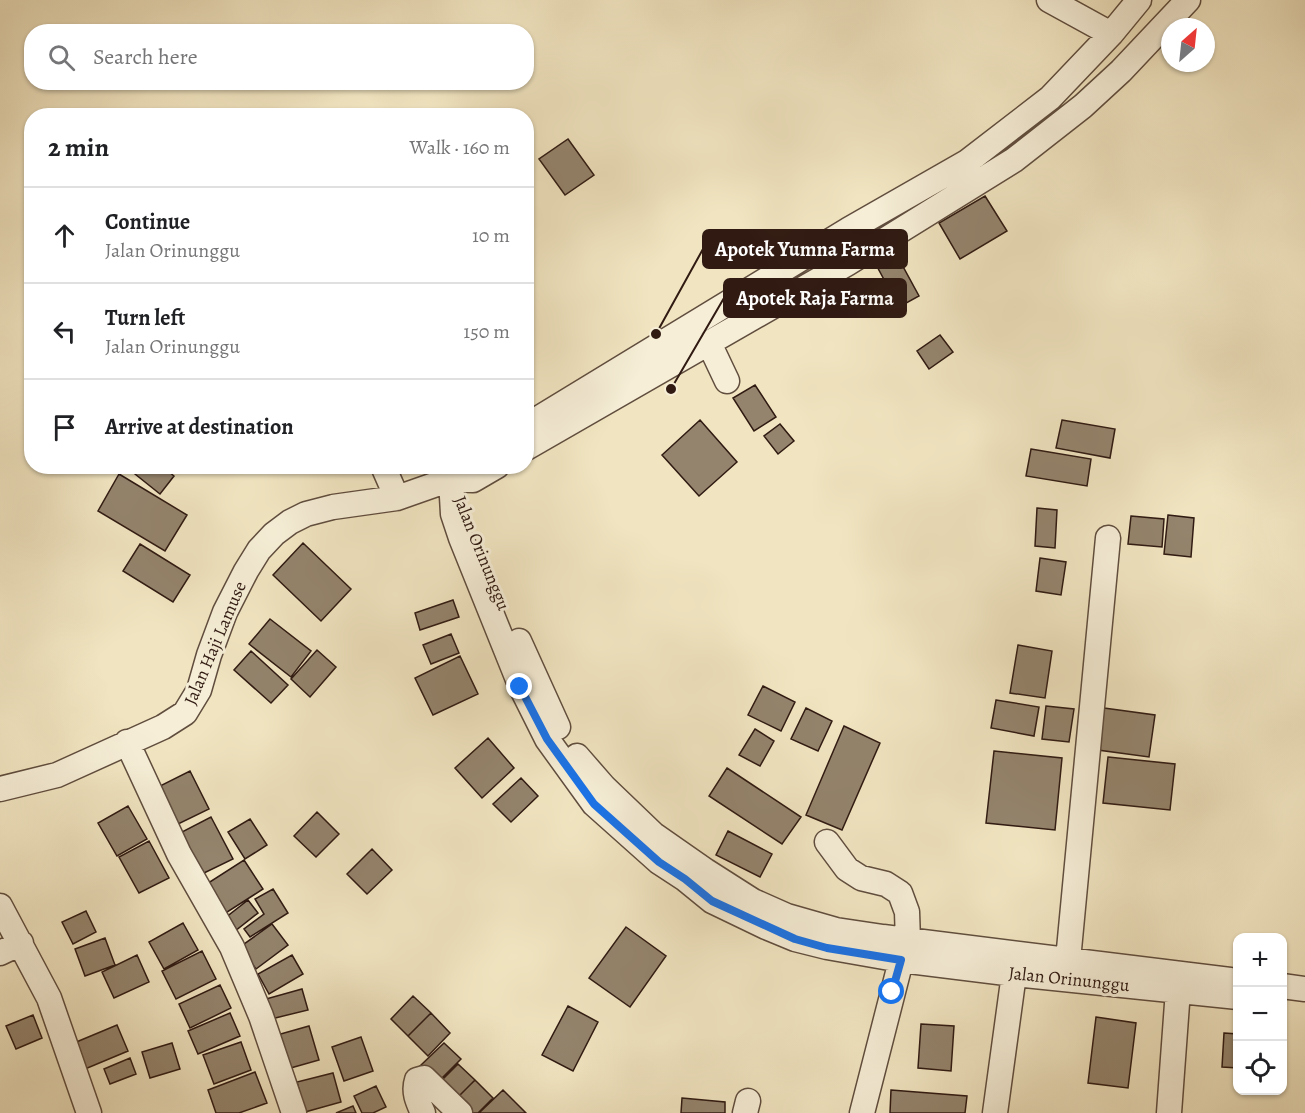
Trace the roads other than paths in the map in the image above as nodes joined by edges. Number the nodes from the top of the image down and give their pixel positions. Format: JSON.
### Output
{"nodes":[{"id":1,"x":1049,"y":0,"type":"edge"},
{"id":2,"x":1139,"y":0,"type":"edge"},
{"id":3,"x":1188,"y":0,"type":"edge"},
{"id":4,"x":1111,"y":34,"type":"junction"},
{"id":5,"x":709,"y":343,"type":"junction"},
{"id":6,"x":727,"y":381,"type":"dead end"},
{"id":7,"x":534,"y":421,"type":"edge"},
{"id":8,"x":534,"y":443,"type":"edge"},
{"id":9,"x":386,"y":474,"type":"edge"},
{"id":10,"x":455,"y":474,"type":"edge"},
{"id":11,"x":457,"y":474,"type":"edge"},
{"id":12,"x":459,"y":474,"type":"edge"},
{"id":13,"x":483,"y":474,"type":"edge"},
{"id":14,"x":397,"y":498,"type":"junction"},
{"id":15,"x":1108,"y":538,"type":"dead end"},
{"id":16,"x":127,"y":742,"type":"junction"},
{"id":17,"x":0,"y":789,"type":"edge"},
{"id":18,"x":827,"y":842,"type":"dead end"},
{"id":19,"x":0,"y":906,"type":"edge"},
{"id":20,"x":905,"y":947,"type":"junction"},
{"id":21,"x":11,"y":948,"type":"edge"},
{"id":22,"x":1068,"y":969,"type":"junction"},
{"id":23,"x":1014,"y":974,"type":"junction"},
{"id":24,"x":1233,"y":981,"type":"edge"},
{"id":25,"x":1287,"y":987,"type":"edge"},
{"id":26,"x":1305,"y":989,"type":"edge"},
{"id":27,"x":1178,"y":990,"type":"junction"},
{"id":28,"x":1233,"y":996,"type":"edge"},
{"id":29,"x":1287,"y":1002,"type":"edge"},
{"id":30,"x":1305,"y":1004,"type":"edge"},
{"id":31,"x":89,"y":1113,"type":"edge"},
{"id":32,"x":294,"y":1113,"type":"edge"},
{"id":33,"x":423,"y":1113,"type":"edge"},
{"id":34,"x":460,"y":1113,"type":"edge"},
{"id":35,"x":862,"y":1113,"type":"edge"},
{"id":36,"x":995,"y":1113,"type":"edge"},
{"id":37,"x":1170,"y":1113,"type":"edge"}],
"edges":[{"from":1,"to":4,"type":"street"},
{"from":2,"to":4,"type":"street"},
{"from":3,"to":5,"type":"street"},
{"from":4,"to":7,"type":"street"},
{"from":5,"to":6,"type":"street"},
{"from":5,"to":8,"type":"street"},
{"from":9,"to":14,"type":"street"},
{"from":10,"to":14,"type":"street","name":"Jalan Haji Lamuse"},
{"from":11,"to":20,"type":"street","name":"Jalan Orinunggu"},
{"from":12,"to":13,"type":"street","name":"Jalan Haji Lamuse"},
{"from":14,"to":16,"type":"street","name":"Jalan Haji Lamuse"},
{"from":15,"to":22,"type":"street"},
{"from":16,"to":17,"type":"street","name":"Jalan Haji Lamuse"},
{"from":16,"to":32,"type":"street"},
{"from":18,"to":20,"type":"street"},
{"from":19,"to":21,"type":"street"},
{"from":20,"to":22,"type":"street","name":"Jalan Orinunggu"},
{"from":20,"to":23,"type":"street","name":"Jalan Orinunggu"},
{"from":20,"to":35,"type":"street"},
{"from":21,"to":31,"type":"street"},
{"from":22,"to":23,"type":"street","name":"Jalan Orinunggu"},
{"from":22,"to":24,"type":"street","name":"Jalan Orinunggu"},
{"from":22,"to":27,"type":"street","name":"Jalan Orinunggu"},
{"from":23,"to":36,"type":"street"},
{"from":25,"to":26,"type":"street"},
{"from":27,"to":28,"type":"street","name":"Jalan Orinunggu"},
{"from":27,"to":37,"type":"street"},
{"from":29,"to":30,"type":"street"},
{"from":33,"to":34,"type":"street"}]}
